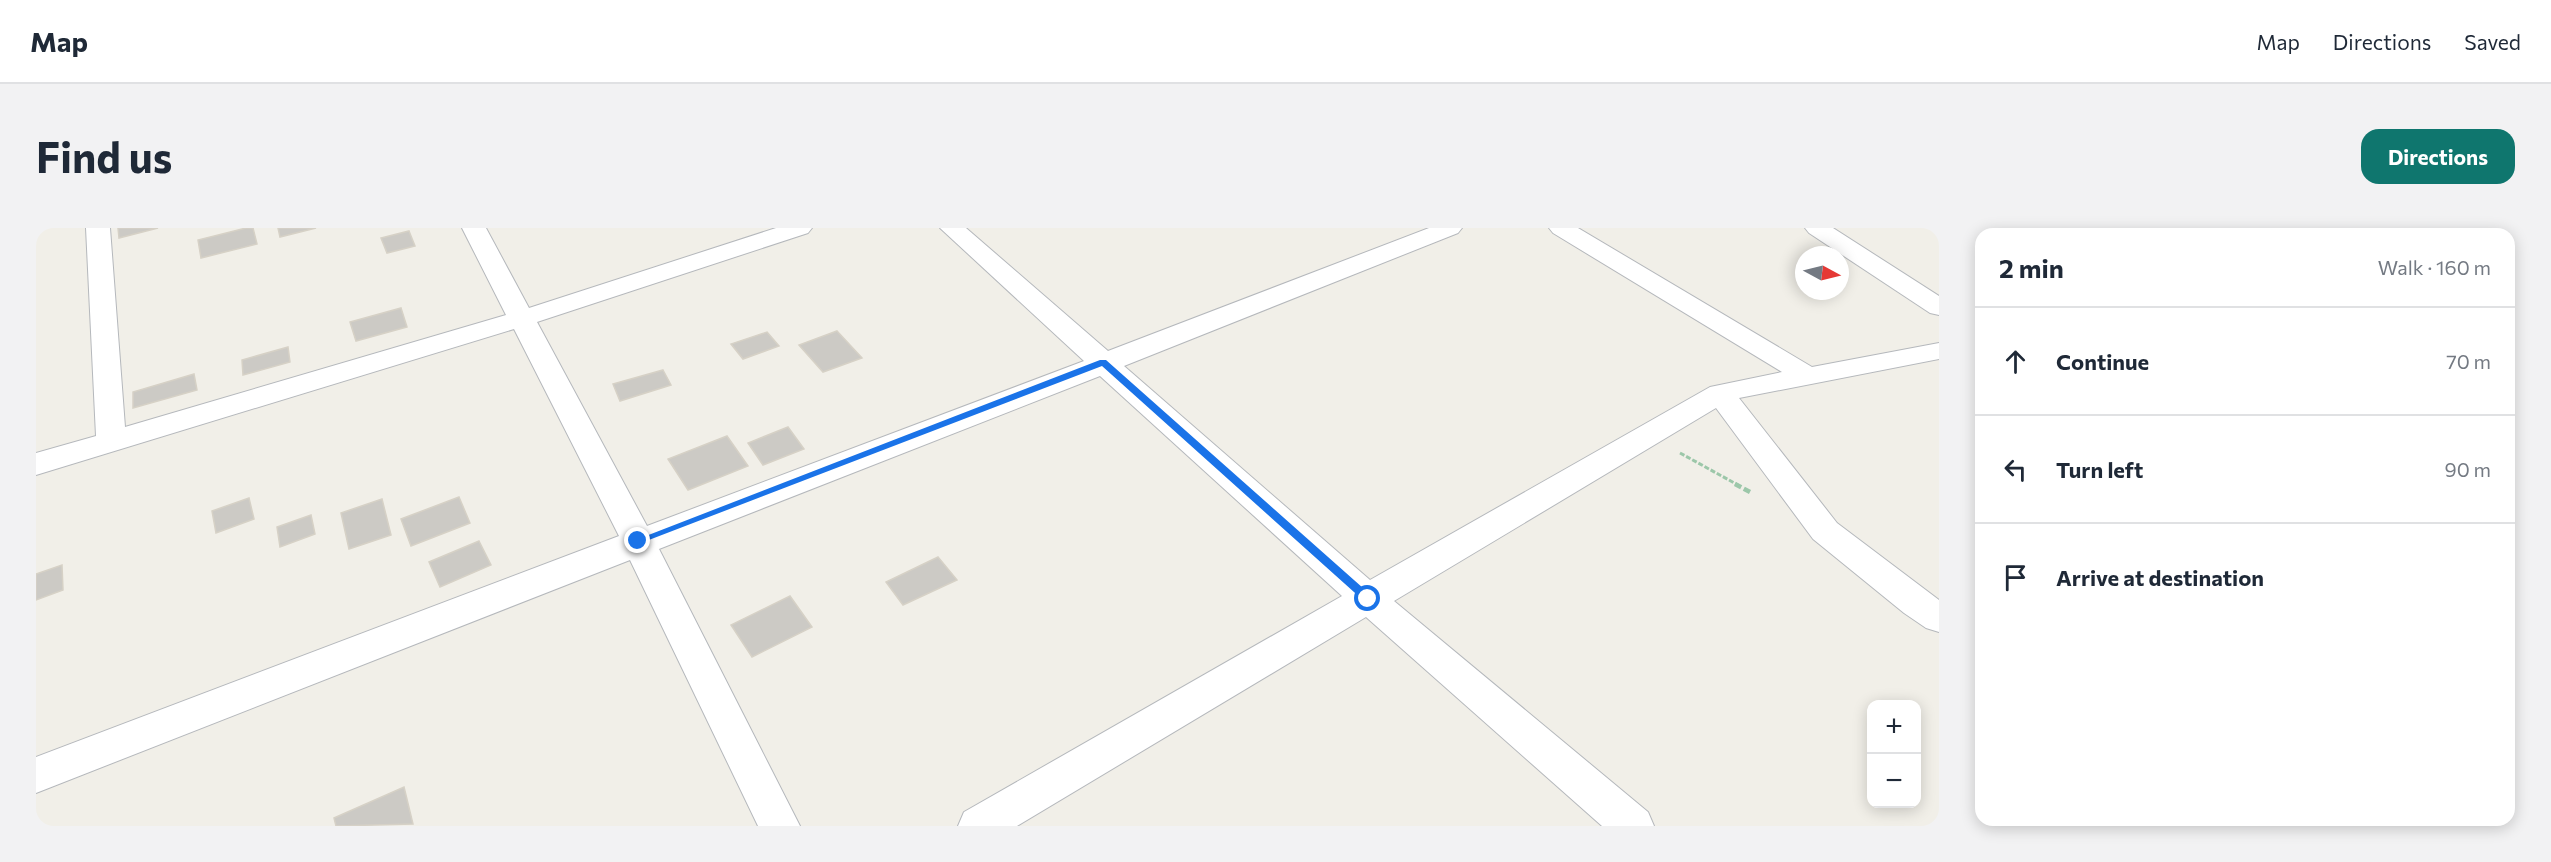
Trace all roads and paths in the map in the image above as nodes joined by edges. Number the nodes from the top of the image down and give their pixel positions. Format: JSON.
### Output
{"nodes":[{"id":1,"x":98,"y":228,"type":"edge"},
{"id":2,"x":474,"y":228,"type":"edge"},
{"id":3,"x":800,"y":228,"type":"edge"},
{"id":4,"x":952,"y":228,"type":"edge"},
{"id":5,"x":1450,"y":228,"type":"edge"},
{"id":6,"x":1561,"y":228,"type":"edge"},
{"id":7,"x":1817,"y":228,"type":"edge"},
{"id":8,"x":1939,"y":307,"type":"edge"},
{"id":9,"x":520,"y":319,"type":"junction"},
{"id":10,"x":1939,"y":351,"type":"edge"},
{"id":11,"x":1103,"y":362,"type":"junction"},
{"id":12,"x":1808,"y":376,"type":"junction"},
{"id":13,"x":1720,"y":393,"type":"junction"},
{"id":14,"x":1648,"y":435,"type":"junction"},
{"id":15,"x":111,"y":442,"type":"junction"},
{"id":16,"x":36,"y":464,"type":"edge"},
{"id":17,"x":1757,"y":495,"type":"dead end"},
{"id":18,"x":638,"y":541,"type":"junction"},
{"id":19,"x":1368,"y":599,"type":"junction"},
{"id":20,"x":1939,"y":618,"type":"edge"},
{"id":21,"x":36,"y":775,"type":"edge"},
{"id":22,"x":780,"y":826,"type":"edge"},
{"id":23,"x":979,"y":826,"type":"edge"},
{"id":24,"x":1633,"y":826,"type":"edge"}],
"edges":[{"from":1,"to":15,"type":"street"},
{"from":2,"to":9,"type":"street"},
{"from":3,"to":9,"type":"street"},
{"from":4,"to":11,"type":"street"},
{"from":5,"to":11,"type":"street"},
{"from":6,"to":12,"type":"street"},
{"from":7,"to":8,"type":"street"},
{"from":9,"to":15,"type":"street"},
{"from":9,"to":18,"type":"street"},
{"from":10,"to":12,"type":"street"},
{"from":11,"to":18,"type":"street"},
{"from":11,"to":19,"type":"street"},
{"from":12,"to":13,"type":"street"},
{"from":13,"to":14,"type":"street"},
{"from":13,"to":20,"type":"street"},
{"from":14,"to":17,"type":"path"},
{"from":14,"to":19,"type":"street"},
{"from":15,"to":16,"type":"street"},
{"from":18,"to":21,"type":"street"},
{"from":18,"to":22,"type":"street"},
{"from":19,"to":23,"type":"street"},
{"from":19,"to":24,"type":"street"}]}
